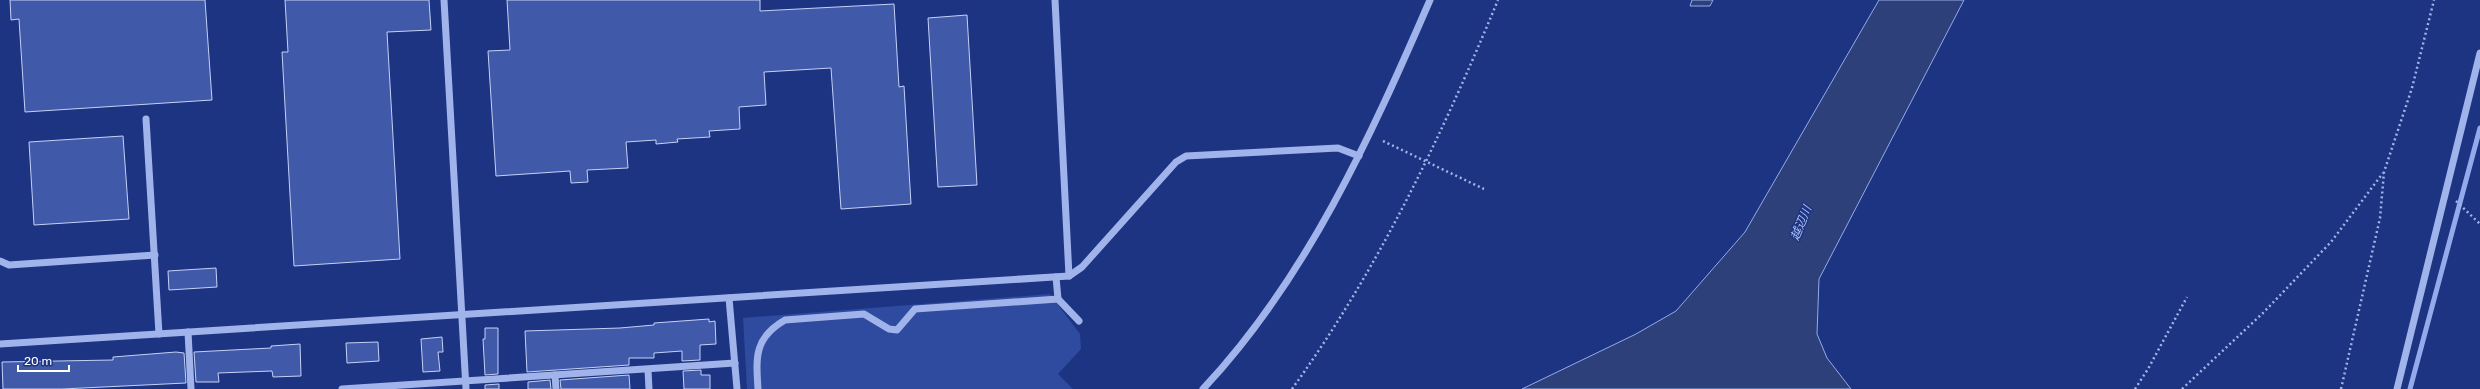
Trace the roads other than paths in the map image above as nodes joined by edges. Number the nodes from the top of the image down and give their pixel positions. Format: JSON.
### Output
{"nodes":[{"id":1,"x":444,"y":0,"type":"edge"},
{"id":2,"x":1055,"y":0,"type":"edge"},
{"id":3,"x":1430,"y":0,"type":"edge"},
{"id":4,"x":2480,"y":53,"type":"edge"},
{"id":5,"x":146,"y":119,"type":"dead end"},
{"id":6,"x":1359,"y":156,"type":"junction"},
{"id":7,"x":155,"y":255,"type":"junction"},
{"id":8,"x":0,"y":261,"type":"edge"},
{"id":9,"x":1069,"y":276,"type":"junction"},
{"id":10,"x":1056,"y":277,"type":"junction"},
{"id":11,"x":729,"y":298,"type":"junction"},
{"id":12,"x":1058,"y":298,"type":"junction"},
{"id":13,"x":462,"y":314,"type":"junction"},
{"id":14,"x":1078,"y":320,"type":"dead end"},
{"id":15,"x":188,"y":332,"type":"junction"},
{"id":16,"x":159,"y":334,"type":"junction"},
{"id":17,"x":0,"y":344,"type":"edge"},
{"id":18,"x":735,"y":363,"type":"junction"},
{"id":19,"x":648,"y":370,"type":"junction"},
{"id":20,"x":555,"y":375,"type":"junction"},
{"id":21,"x":465,"y":380,"type":"junction"},
{"id":22,"x":372,"y":388,"type":"edge"},
{"id":23,"x":191,"y":389,"type":"edge"},
{"id":24,"x":342,"y":389,"type":"edge"},
{"id":25,"x":466,"y":389,"type":"edge"},
{"id":26,"x":556,"y":389,"type":"edge"},
{"id":27,"x":649,"y":389,"type":"edge"},
{"id":28,"x":737,"y":389,"type":"edge"},
{"id":29,"x":758,"y":389,"type":"edge"},
{"id":30,"x":1203,"y":389,"type":"edge"},
{"id":31,"x":2397,"y":389,"type":"edge"}],
"edges":[{"from":1,"to":13,"type":"street"},
{"from":2,"to":9,"type":"street"},
{"from":3,"to":6,"type":"street"},
{"from":4,"to":31,"type":"street"},
{"from":5,"to":7,"type":"street"},
{"from":6,"to":9,"type":"street"},
{"from":6,"to":30,"type":"street"},
{"from":7,"to":8,"type":"street"},
{"from":7,"to":16,"type":"street"},
{"from":9,"to":10,"type":"street"},
{"from":10,"to":11,"type":"street"},
{"from":10,"to":12,"type":"street"},
{"from":11,"to":13,"type":"street"},
{"from":11,"to":18,"type":"street"},
{"from":12,"to":14,"type":"street"},
{"from":12,"to":29,"type":"street"},
{"from":13,"to":15,"type":"street"},
{"from":13,"to":21,"type":"street"},
{"from":15,"to":16,"type":"street"},
{"from":15,"to":23,"type":"street"},
{"from":16,"to":17,"type":"street"},
{"from":18,"to":19,"type":"street"},
{"from":18,"to":28,"type":"street"},
{"from":19,"to":20,"type":"street"},
{"from":19,"to":27,"type":"street"},
{"from":20,"to":21,"type":"street"},
{"from":20,"to":26,"type":"street"},
{"from":21,"to":22,"type":"street"},
{"from":21,"to":25,"type":"street"},
{"from":22,"to":24,"type":"street"}]}
